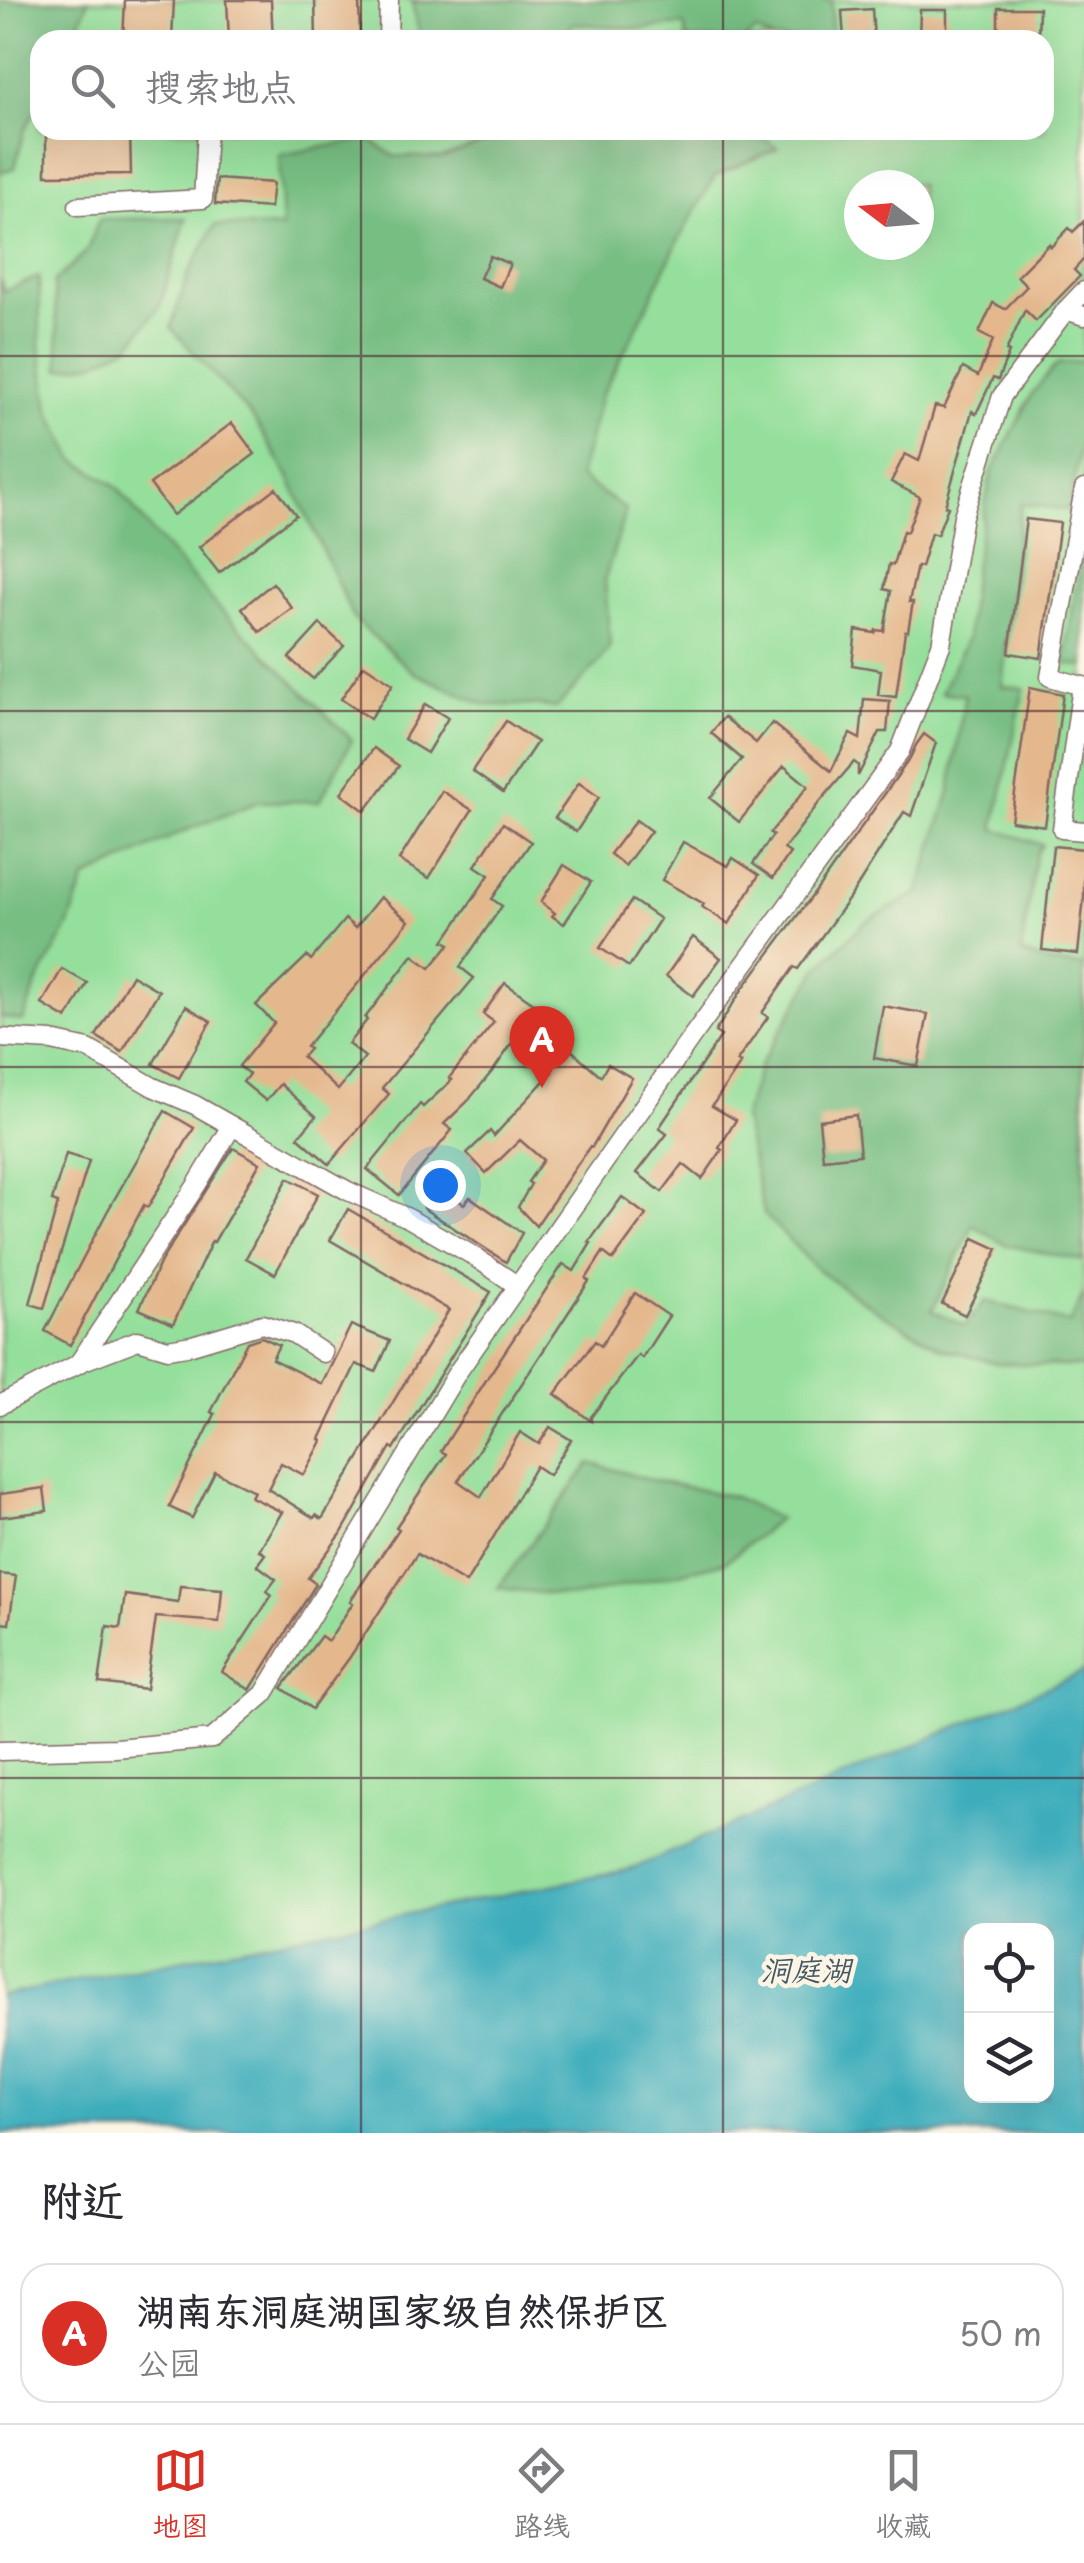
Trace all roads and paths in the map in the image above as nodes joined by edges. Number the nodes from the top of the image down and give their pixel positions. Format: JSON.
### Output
{"nodes":[{"id":1,"x":389,"y":0,"type":"edge"},
{"id":2,"x":388,"y":30,"type":"edge"},
{"id":3,"x":207,"y":140,"type":"edge"},
{"id":4,"x":78,"y":206,"type":"dead end"},
{"id":5,"x":1084,"y":291,"type":"edge"},
{"id":6,"x":1075,"y":313,"type":"edge"},
{"id":7,"x":1084,"y":489,"type":"edge"},
{"id":8,"x":1083,"y":686,"type":"edge"},
{"id":9,"x":1084,"y":831,"type":"edge"},
{"id":10,"x":0,"y":1038,"type":"edge"},
{"id":11,"x":232,"y":1126,"type":"junction"},
{"id":12,"x":518,"y":1286,"type":"junction"},
{"id":13,"x":323,"y":1353,"type":"dead end"},
{"id":14,"x":78,"y":1364,"type":"junction"},
{"id":15,"x":0,"y":1405,"type":"edge"},
{"id":16,"x":0,"y":1750,"type":"edge"}],
"edges":[{"from":1,"to":2,"type":"street"},
{"from":3,"to":4,"type":"street"},
{"from":5,"to":6,"type":"street"},
{"from":6,"to":12,"type":"street"},
{"from":7,"to":8,"type":"street"},
{"from":8,"to":9,"type":"street"},
{"from":10,"to":11,"type":"street"},
{"from":11,"to":12,"type":"street"},
{"from":11,"to":14,"type":"street"},
{"from":12,"to":16,"type":"street"},
{"from":13,"to":14,"type":"street"},
{"from":14,"to":15,"type":"street"}]}
